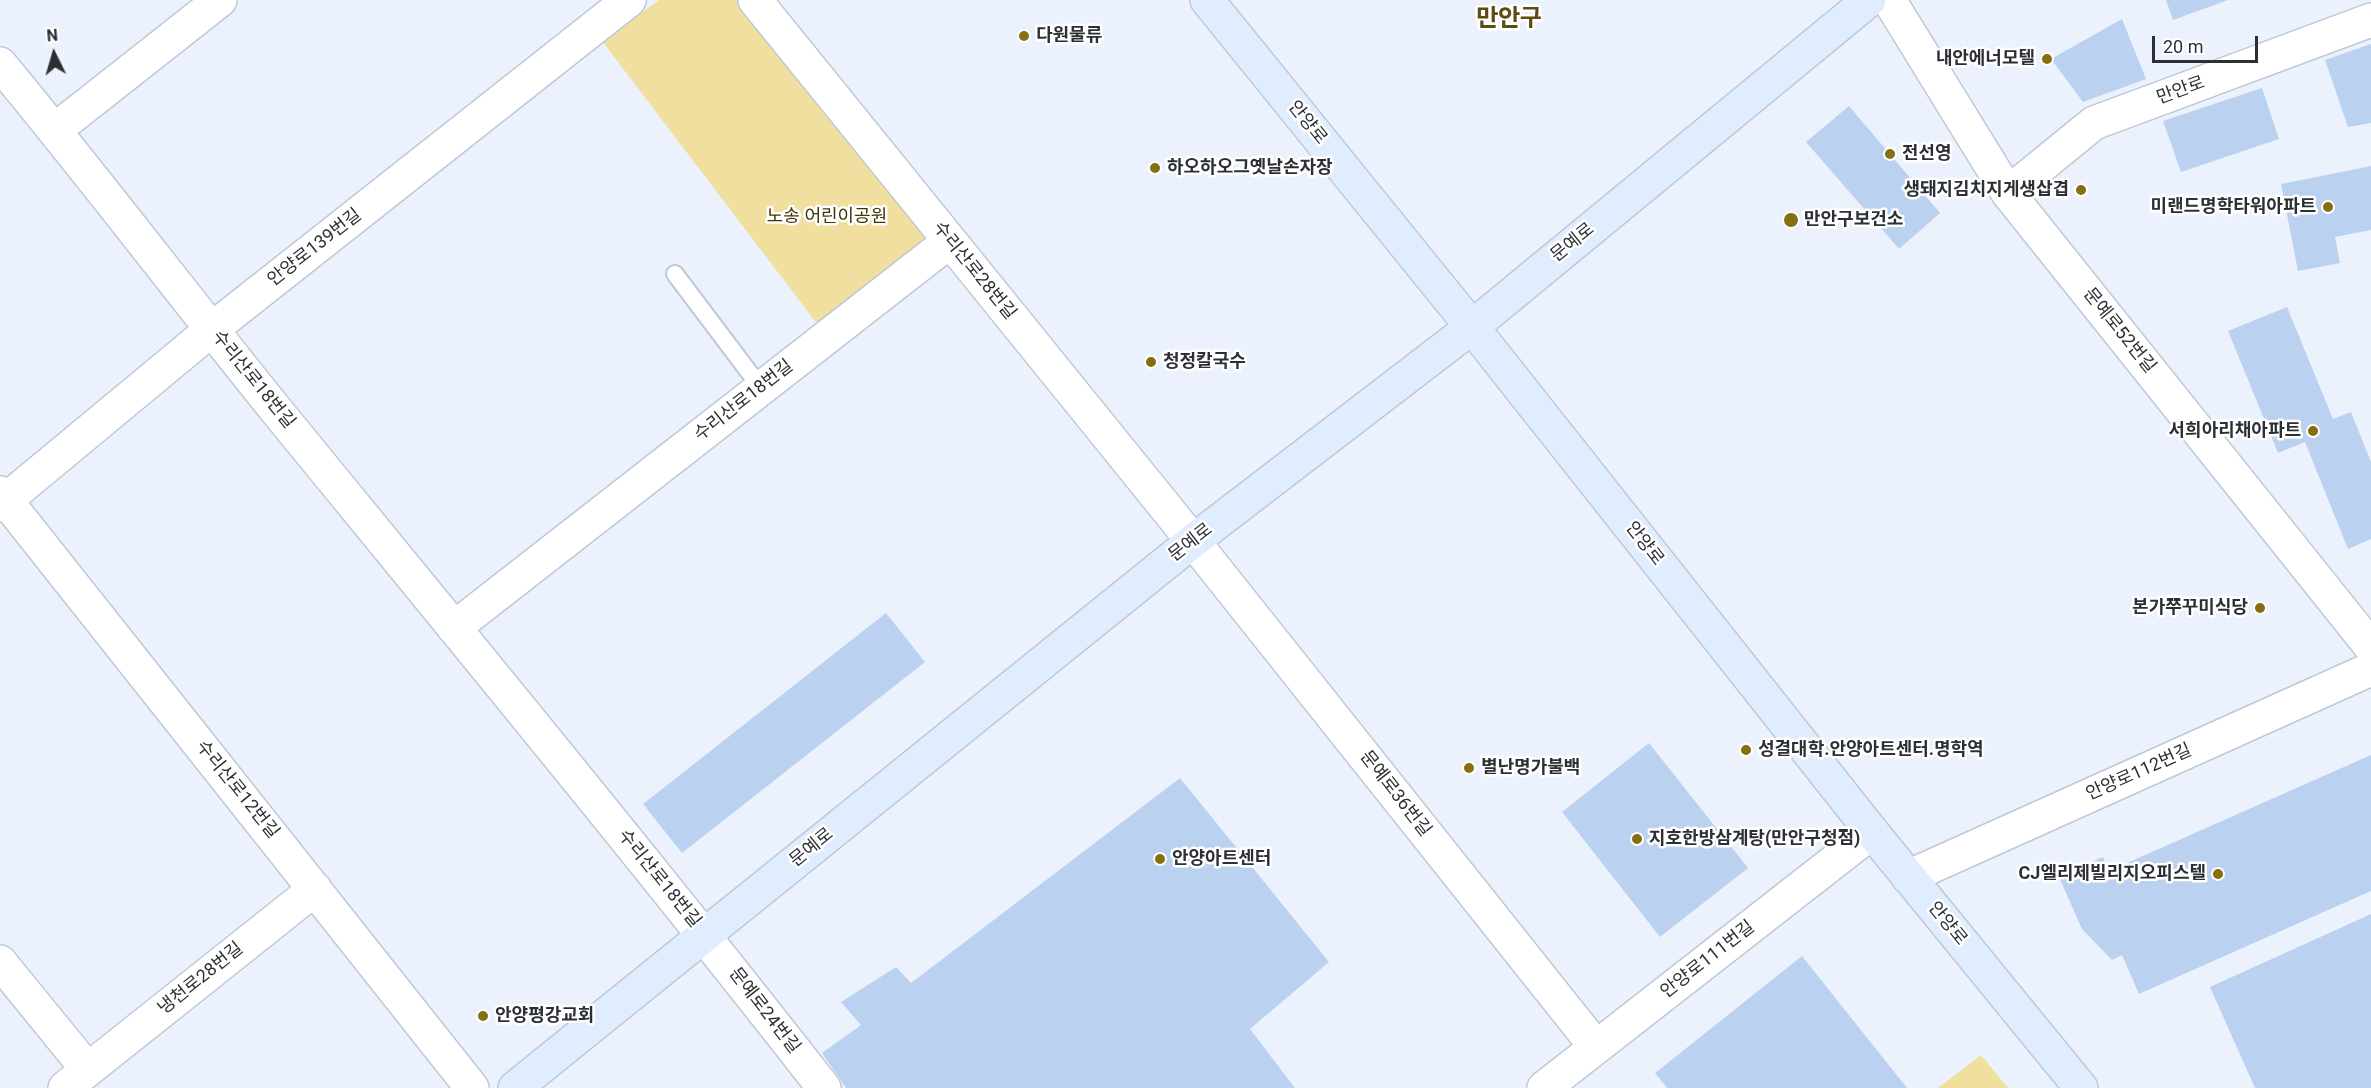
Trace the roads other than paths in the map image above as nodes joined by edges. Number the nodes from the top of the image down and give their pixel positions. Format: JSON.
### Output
{"nodes":[{"id":1,"x":220,"y":0,"type":"edge"},
{"id":2,"x":629,"y":0,"type":"edge"},
{"id":3,"x":755,"y":0,"type":"edge"},
{"id":4,"x":1208,"y":0,"type":"edge"},
{"id":5,"x":1869,"y":0,"type":"edge"},
{"id":6,"x":1889,"y":0,"type":"edge"},
{"id":7,"x":2371,"y":20,"type":"edge"},
{"id":8,"x":0,"y":64,"type":"edge"},
{"id":9,"x":55,"y":130,"type":"junction"},
{"id":10,"x":2008,"y":193,"type":"junction"},
{"id":11,"x":950,"y":241,"type":"junction"},
{"id":12,"x":675,"y":273,"type":"dead end"},
{"id":13,"x":1472,"y":327,"type":"junction"},
{"id":14,"x":211,"y":330,"type":"junction"},
{"id":15,"x":761,"y":388,"type":"junction"},
{"id":16,"x":2,"y":499,"type":"edge"},
{"id":17,"x":1193,"y":541,"type":"junction"},
{"id":18,"x":454,"y":628,"type":"junction"},
{"id":19,"x":2371,"y":647,"type":"edge"},
{"id":20,"x":2371,"y":669,"type":"edge"},
{"id":21,"x":1872,"y":832,"type":"junction"},
{"id":22,"x":1908,"y":877,"type":"junction"},
{"id":23,"x":315,"y":889,"type":"junction"},
{"id":24,"x":704,"y":934,"type":"junction"},
{"id":25,"x":0,"y":962,"type":"edge"},
{"id":26,"x":1596,"y":1047,"type":"junction"},
{"id":27,"x":76,"y":1079,"type":"edge"},
{"id":28,"x":472,"y":1088,"type":"edge"},
{"id":29,"x":514,"y":1088,"type":"edge"},
{"id":30,"x":824,"y":1088,"type":"edge"},
{"id":31,"x":1544,"y":1088,"type":"edge"},
{"id":32,"x":2081,"y":1088,"type":"edge"}],
"edges":[{"from":1,"to":9,"type":"street"},
{"from":2,"to":14,"type":"street","name":"안양로139번길"},
{"from":3,"to":11,"type":"street","name":"수리산로28번길"},
{"from":4,"to":13,"type":"street","name":"안양로"},
{"from":5,"to":13,"type":"street","name":"문예로"},
{"from":6,"to":10,"type":"street","name":"문예로52번길"},
{"from":7,"to":10,"type":"street","name":"만안로"},
{"from":8,"to":9,"type":"street","name":"수리산로18번길"},
{"from":9,"to":14,"type":"street","name":"수리산로18번길"},
{"from":10,"to":19,"type":"street","name":"문예로52번길"},
{"from":11,"to":15,"type":"street","name":"수리산로18번길"},
{"from":11,"to":17,"type":"street","name":"수리산로28번길"},
{"from":12,"to":15,"type":"lane"},
{"from":13,"to":17,"type":"street","name":"문예로"},
{"from":13,"to":21,"type":"street","name":"안양로"},
{"from":14,"to":16,"type":"street","name":"안양로139번길"},
{"from":14,"to":18,"type":"street","name":"수리산로18번길"},
{"from":15,"to":18,"type":"street","name":"수리산로18번길"},
{"from":16,"to":23,"type":"street","name":"수리산로12번길"},
{"from":17,"to":24,"type":"street","name":"문예로"},
{"from":17,"to":26,"type":"street","name":"문예로36번길"},
{"from":18,"to":24,"type":"street","name":"수리산로18번길"},
{"from":20,"to":22,"type":"street","name":"안양로112번길"},
{"from":21,"to":22,"type":"street","name":"안양로"},
{"from":21,"to":26,"type":"street","name":"안양로111번길"},
{"from":22,"to":32,"type":"street","name":"안양로"},
{"from":23,"to":27,"type":"street","name":"냉천로28번길"},
{"from":23,"to":28,"type":"street","name":"수리산로12번길"},
{"from":24,"to":29,"type":"street","name":"문예로"},
{"from":24,"to":30,"type":"street","name":"문예로24번길"},
{"from":25,"to":27,"type":"street","name":"냉천로28번길"},
{"from":26,"to":31,"type":"street","name":"안양로111번길"}]}
